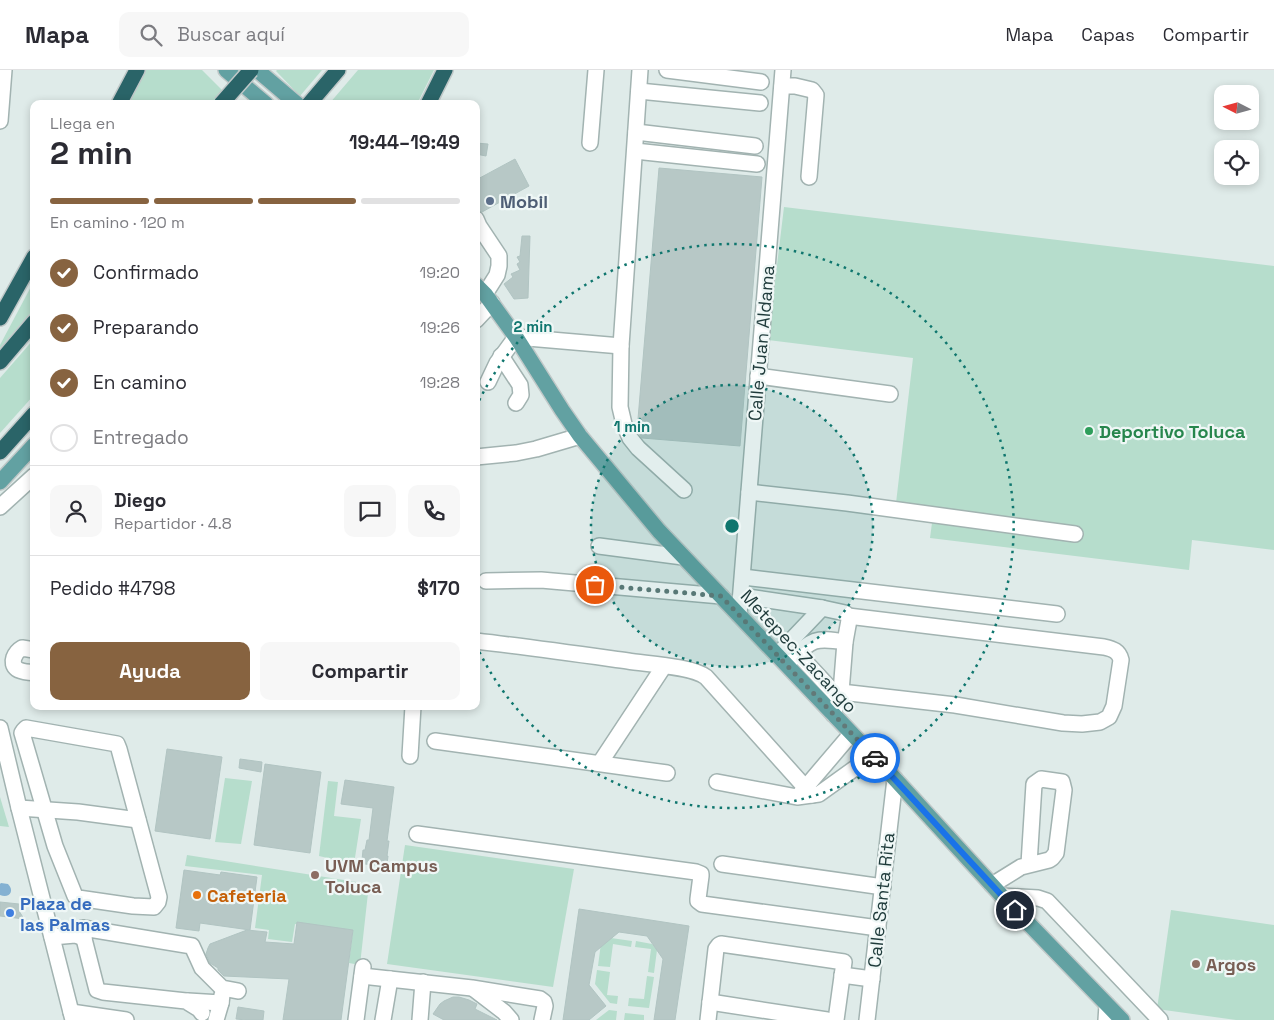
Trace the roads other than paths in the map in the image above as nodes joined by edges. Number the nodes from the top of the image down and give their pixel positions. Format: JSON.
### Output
{"nodes":[{"id":1,"x":4,"y":70,"type":"edge"},
{"id":2,"x":130,"y":70,"type":"edge"},
{"id":3,"x":137,"y":70,"type":"edge"},
{"id":4,"x":226,"y":70,"type":"edge"},
{"id":5,"x":251,"y":70,"type":"edge"},
{"id":6,"x":258,"y":70,"type":"edge"},
{"id":7,"x":445,"y":70,"type":"edge"},
{"id":8,"x":596,"y":70,"type":"edge"},
{"id":9,"x":640,"y":70,"type":"edge"},
{"id":10,"x":667,"y":70,"type":"edge"},
{"id":11,"x":783,"y":70,"type":"edge"},
{"id":12,"x":337,"y":71,"type":"edge"},
{"id":13,"x":761,"y":82,"type":"dead end"},
{"id":14,"x":782,"y":86,"type":"junction"},
{"id":15,"x":128,"y":88,"type":"junction"},
{"id":16,"x":639,"y":91,"type":"junction"},
{"id":17,"x":121,"y":100,"type":"edge"},
{"id":18,"x":225,"y":100,"type":"edge"},
{"id":19,"x":261,"y":100,"type":"edge"},
{"id":20,"x":292,"y":100,"type":"edge"},
{"id":21,"x":312,"y":100,"type":"edge"},
{"id":22,"x":430,"y":100,"type":"edge"},
{"id":23,"x":760,"y":103,"type":"dead end"},
{"id":24,"x":0,"y":121,"type":"edge"},
{"id":25,"x":636,"y":132,"type":"junction"},
{"id":26,"x":590,"y":143,"type":"dead end"},
{"id":27,"x":755,"y":146,"type":"dead end"},
{"id":28,"x":635,"y":151,"type":"junction"},
{"id":29,"x":757,"y":164,"type":"dead end"},
{"id":30,"x":809,"y":176,"type":"dead end"},
{"id":31,"x":480,"y":228,"type":"edge"},
{"id":32,"x":30,"y":264,"type":"edge"},
{"id":33,"x":481,"y":290,"type":"edge"},
{"id":34,"x":0,"y":318,"type":"edge"},
{"id":35,"x":30,"y":327,"type":"edge"},
{"id":36,"x":516,"y":337,"type":"junction"},
{"id":37,"x":621,"y":346,"type":"junction"},
{"id":38,"x":501,"y":356,"type":"junction"},
{"id":39,"x":0,"y":362,"type":"edge"},
{"id":40,"x":758,"y":376,"type":"junction"},
{"id":41,"x":488,"y":382,"type":"dead end"},
{"id":42,"x":890,"y":394,"type":"dead end"},
{"id":43,"x":516,"y":403,"type":"dead end"},
{"id":44,"x":30,"y":418,"type":"edge"},
{"id":45,"x":30,"y":422,"type":"edge"},
{"id":46,"x":21,"y":428,"type":"junction"},
{"id":47,"x":580,"y":436,"type":"junction"},
{"id":48,"x":30,"y":450,"type":"edge"},
{"id":49,"x":0,"y":452,"type":"edge"},
{"id":50,"x":480,"y":457,"type":"edge"},
{"id":51,"x":30,"y":480,"type":"edge"},
{"id":52,"x":0,"y":482,"type":"edge"},
{"id":53,"x":684,"y":490,"type":"dead end"},
{"id":54,"x":749,"y":492,"type":"junction"},
{"id":55,"x":0,"y":507,"type":"edge"},
{"id":56,"x":1075,"y":534,"type":"dead end"},
{"id":57,"x":599,"y":546,"type":"dead end"},
{"id":58,"x":684,"y":557,"type":"junction"},
{"id":59,"x":742,"y":577,"type":"junction"},
{"id":60,"x":486,"y":581,"type":"dead end"},
{"id":61,"x":721,"y":596,"type":"junction"},
{"id":62,"x":741,"y":596,"type":"junction"},
{"id":63,"x":822,"y":608,"type":"junction"},
{"id":64,"x":1057,"y":614,"type":"dead end"},
{"id":65,"x":740,"y":615,"type":"junction"},
{"id":66,"x":848,"y":616,"type":"junction"},
{"id":67,"x":480,"y":642,"type":"edge"},
{"id":68,"x":845,"y":642,"type":"junction"},
{"id":69,"x":793,"y":648,"type":"junction"},
{"id":70,"x":30,"y":649,"type":"edge"},
{"id":71,"x":782,"y":660,"type":"junction"},
{"id":72,"x":664,"y":666,"type":"junction"},
{"id":73,"x":30,"y":672,"type":"edge"},
{"id":74,"x":840,"y":695,"type":"junction"},
{"id":75,"x":413,"y":710,"type":"edge"},
{"id":76,"x":833,"y":714,"type":"junction"},
{"id":77,"x":0,"y":728,"type":"edge"},
{"id":78,"x":851,"y":734,"type":"junction"},
{"id":79,"x":435,"y":741,"type":"dead end"},
{"id":80,"x":410,"y":756,"type":"dead end"},
{"id":81,"x":872,"y":756,"type":"junction"},
{"id":82,"x":600,"y":763,"type":"junction"},
{"id":83,"x":823,"y":766,"type":"junction"},
{"id":84,"x":668,"y":773,"type":"dead end"},
{"id":85,"x":895,"y":779,"type":"junction"},
{"id":86,"x":839,"y":780,"type":"junction"},
{"id":87,"x":717,"y":782,"type":"dead end"},
{"id":88,"x":805,"y":793,"type":"junction"},
{"id":89,"x":19,"y":808,"type":"junction"},
{"id":90,"x":44,"y":810,"type":"junction"},
{"id":91,"x":138,"y":820,"type":"junction"},
{"id":92,"x":417,"y":834,"type":"dead end"},
{"id":93,"x":722,"y":864,"type":"dead end"},
{"id":94,"x":1029,"y":864,"type":"junction"},
{"id":95,"x":992,"y":885,"type":"junction"},
{"id":96,"x":883,"y":887,"type":"junction"},
{"id":97,"x":1002,"y":896,"type":"junction"},
{"id":98,"x":878,"y":928,"type":"junction"},
{"id":99,"x":52,"y":937,"type":"junction"},
{"id":100,"x":84,"y":938,"type":"junction"},
{"id":101,"x":842,"y":975,"type":"junction"},
{"id":102,"x":390,"y":979,"type":"junction"},
{"id":103,"x":872,"y":979,"type":"junction"},
{"id":104,"x":423,"y":982,"type":"junction"},
{"id":105,"x":472,"y":988,"type":"junction"},
{"id":106,"x":238,"y":991,"type":"dead end"},
{"id":107,"x":222,"y":996,"type":"junction"},
{"id":108,"x":531,"y":998,"type":"junction"},
{"id":109,"x":188,"y":1001,"type":"junction"},
{"id":110,"x":710,"y":1002,"type":"junction"},
{"id":111,"x":202,"y":1013,"type":"dead end"},
{"id":112,"x":1106,"y":1013,"type":"edge"},
{"id":113,"x":72,"y":1016,"type":"edge"},
{"id":114,"x":126,"y":1020,"type":"edge"},
{"id":115,"x":216,"y":1020,"type":"edge"},
{"id":116,"x":356,"y":1020,"type":"edge"},
{"id":117,"x":383,"y":1020,"type":"edge"},
{"id":118,"x":420,"y":1020,"type":"edge"},
{"id":119,"x":512,"y":1020,"type":"edge"},
{"id":120,"x":542,"y":1020,"type":"edge"},
{"id":121,"x":708,"y":1020,"type":"edge"},
{"id":122,"x":827,"y":1020,"type":"edge"},
{"id":123,"x":836,"y":1020,"type":"edge"},
{"id":124,"x":867,"y":1020,"type":"edge"},
{"id":125,"x":1122,"y":1020,"type":"edge"},
{"id":126,"x":1160,"y":1020,"type":"edge"}],
"edges":[{"from":1,"to":24,"type":"street"},
{"from":2,"to":15,"type":"main road"},
{"from":3,"to":15,"type":"highway"},
{"from":4,"to":19,"type":"main road"},
{"from":5,"to":18,"type":"highway","bridge":true},
{"from":6,"to":20,"type":"main road"},
{"from":7,"to":22,"type":"highway"},
{"from":8,"to":26,"type":"street"},
{"from":9,"to":16,"type":"street"},
{"from":10,"to":13,"type":"street"},
{"from":11,"to":14,"type":"street","name":"Calle Juan Aldama"},
{"from":12,"to":21,"type":"highway"},
{"from":14,"to":30,"type":"street"},
{"from":14,"to":40,"type":"street","name":"Calle Juan Aldama"},
{"from":15,"to":17,"type":"highway"},
{"from":16,"to":23,"type":"street"},
{"from":16,"to":25,"type":"street"},
{"from":25,"to":27,"type":"street"},
{"from":25,"to":28,"type":"street"},
{"from":28,"to":29,"type":"street"},
{"from":28,"to":37,"type":"street"},
{"from":31,"to":33,"type":"street"},
{"from":32,"to":34,"type":"highway"},
{"from":33,"to":36,"type":"main road","name":"Metepec-Zacango"},
{"from":35,"to":39,"type":"highway"},
{"from":36,"to":37,"type":"street"},
{"from":36,"to":38,"type":"street"},
{"from":36,"to":47,"type":"main road","name":"Metepec-Zacango"},
{"from":37,"to":53,"type":"street"},
{"from":38,"to":41,"type":"street"},
{"from":38,"to":43,"type":"street"},
{"from":40,"to":42,"type":"street"},
{"from":40,"to":54,"type":"street","name":"Calle Juan Aldama"},
{"from":44,"to":46,"type":"highway"},
{"from":45,"to":46,"type":"highway"},
{"from":46,"to":49,"type":"highway"},
{"from":47,"to":50,"type":"street"},
{"from":47,"to":58,"type":"main road","name":"Metepec-Zacango"},
{"from":48,"to":52,"type":"main road"},
{"from":51,"to":55,"type":"street"},
{"from":54,"to":56,"type":"street"},
{"from":54,"to":59,"type":"street","name":"Calle Juan Aldama"},
{"from":57,"to":58,"type":"street"},
{"from":58,"to":61,"type":"main road","name":"Metepec-Zacango"},
{"from":59,"to":62,"type":"street","name":"Calle Juan Aldama"},
{"from":59,"to":64,"type":"street"},
{"from":60,"to":61,"type":"street"},
{"from":61,"to":65,"type":"main road","name":"Metepec-Zacango"},
{"from":62,"to":63,"type":"street"},
{"from":62,"to":65,"type":"street","name":"Calle Juan Aldama"},
{"from":63,"to":66,"type":"street"},
{"from":63,"to":69,"type":"street"},
{"from":65,"to":71,"type":"main road","name":"Metepec-Zacango"},
{"from":66,"to":68,"type":"street"},
{"from":66,"to":74,"type":"street"},
{"from":67,"to":72,"type":"street"},
{"from":68,"to":69,"type":"street"},
{"from":68,"to":74,"type":"street"},
{"from":69,"to":71,"type":"street"},
{"from":69,"to":74,"type":"street"},
{"from":70,"to":73,"type":"street"},
{"from":71,"to":76,"type":"main road","name":"Metepec-Zacango"},
{"from":72,"to":82,"type":"street"},
{"from":72,"to":88,"type":"street"},
{"from":74,"to":76,"type":"street"},
{"from":75,"to":80,"type":"street"},
{"from":76,"to":78,"type":"main road","name":"Metepec-Zacango"},
{"from":77,"to":89,"type":"street"},
{"from":78,"to":81,"type":"main road","name":"Metepec-Zacango"},
{"from":78,"to":83,"type":"street"},
{"from":79,"to":82,"type":"street"},
{"from":81,"to":85,"type":"main road","name":"Metepec-Zacango"},
{"from":81,"to":86,"type":"street"},
{"from":82,"to":84,"type":"street"},
{"from":83,"to":86,"type":"street"},
{"from":83,"to":88,"type":"street"},
{"from":85,"to":95,"type":"main road","name":"Metepec-Zacango"},
{"from":85,"to":96,"type":"street","name":"Calle Santa Rita"},
{"from":86,"to":88,"type":"street"},
{"from":87,"to":88,"type":"street"},
{"from":89,"to":90,"type":"street"},
{"from":89,"to":99,"type":"street"},
{"from":90,"to":91,"type":"street"},
{"from":90,"to":91,"type":"street"},
{"from":90,"to":91,"type":"street"},
{"from":92,"to":98,"type":"street"},
{"from":93,"to":96,"type":"street"},
{"from":94,"to":94,"type":"street"},
{"from":94,"to":95,"type":"street"},
{"from":95,"to":97,"type":"main road","name":"Metepec-Zacango"},
{"from":96,"to":98,"type":"street","name":"Calle Santa Rita"},
{"from":97,"to":112,"type":"main road","name":"Metepec-Zacango"},
{"from":97,"to":126,"type":"street"},
{"from":98,"to":103,"type":"street","name":"Calle Santa Rita"},
{"from":99,"to":100,"type":"street"},
{"from":99,"to":113,"type":"street"},
{"from":100,"to":107,"type":"street"},
{"from":100,"to":109,"type":"street"},
{"from":101,"to":103,"type":"street"},
{"from":101,"to":110,"type":"street"},
{"from":101,"to":123,"type":"street"},
{"from":102,"to":104,"type":"street"},
{"from":102,"to":116,"type":"street"},
{"from":102,"to":117,"type":"street"},
{"from":103,"to":124,"type":"street","name":"Calle Santa Rita"},
{"from":104,"to":105,"type":"street"},
{"from":104,"to":118,"type":"street"},
{"from":105,"to":108,"type":"street"},
{"from":105,"to":119,"type":"street"},
{"from":106,"to":107,"type":"street"},
{"from":107,"to":109,"type":"street"},
{"from":107,"to":115,"type":"street"},
{"from":108,"to":119,"type":"street"},
{"from":108,"to":120,"type":"street"},
{"from":109,"to":111,"type":"street"},
{"from":110,"to":121,"type":"street"},
{"from":110,"to":122,"type":"street"},
{"from":112,"to":125,"type":"main road","name":"Metepec-Zacango"},
{"from":113,"to":114,"type":"street"}]}
